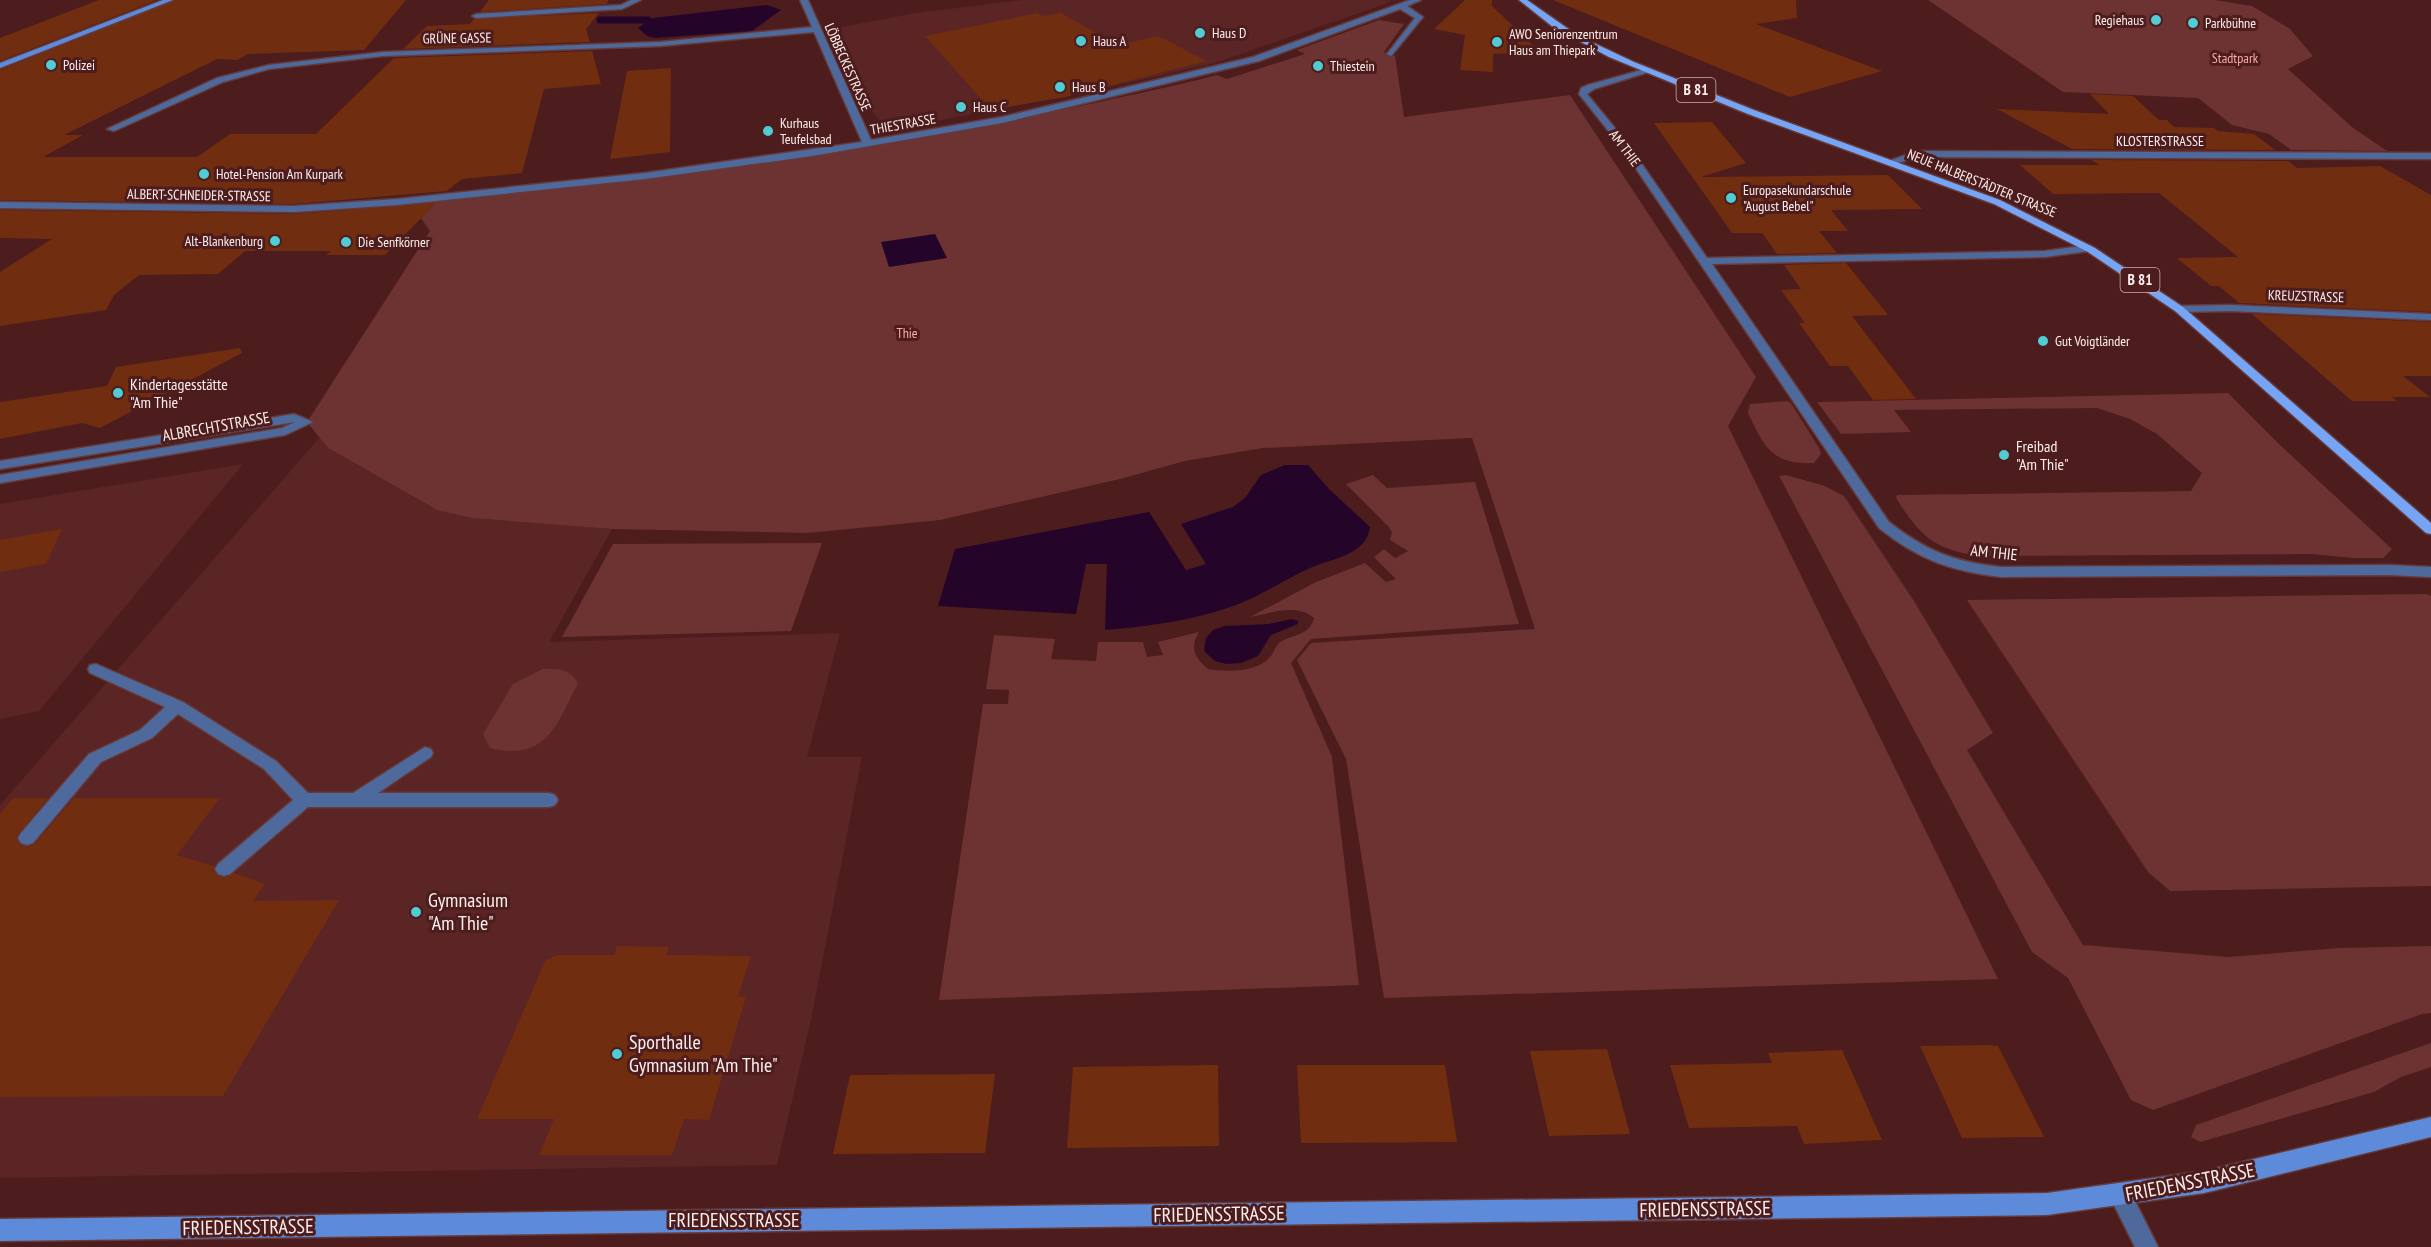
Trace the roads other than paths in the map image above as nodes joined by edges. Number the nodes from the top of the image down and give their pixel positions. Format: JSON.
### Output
{"nodes":[{"id":1,"x":169,"y":0,"type":"edge"},
{"id":2,"x":637,"y":0,"type":"edge"},
{"id":3,"x":804,"y":0,"type":"edge"},
{"id":4,"x":1417,"y":0,"type":"edge"},
{"id":5,"x":1523,"y":0,"type":"edge"},
{"id":6,"x":1401,"y":6,"type":"junction"},
{"id":7,"x":476,"y":16,"type":"dead end"},
{"id":8,"x":817,"y":29,"type":"junction"},
{"id":9,"x":1391,"y":54,"type":"dead end"},
{"id":10,"x":0,"y":66,"type":"edge"},
{"id":11,"x":1648,"y":71,"type":"junction"},
{"id":12,"x":111,"y":129,"type":"dead end"},
{"id":13,"x":868,"y":144,"type":"junction"},
{"id":14,"x":2431,"y":156,"type":"edge"},
{"id":15,"x":1891,"y":162,"type":"junction"},
{"id":16,"x":397,"y":202,"type":"joint"},
{"id":17,"x":0,"y":205,"type":"edge"},
{"id":18,"x":2090,"y":248,"type":"junction"},
{"id":19,"x":1705,"y":261,"type":"junction"},
{"id":20,"x":2179,"y":309,"type":"junction"},
{"id":21,"x":2431,"y":316,"type":"edge"},
{"id":22,"x":0,"y":465,"type":"edge"},
{"id":23,"x":0,"y":479,"type":"edge"},
{"id":24,"x":2431,"y":530,"type":"edge"},
{"id":25,"x":2431,"y":572,"type":"edge"},
{"id":26,"x":96,"y":669,"type":"dead end"},
{"id":27,"x":177,"y":706,"type":"junction"},
{"id":28,"x":425,"y":753,"type":"dead end"},
{"id":29,"x":304,"y":800,"type":"junction"},
{"id":30,"x":356,"y":800,"type":"junction"},
{"id":31,"x":549,"y":800,"type":"dead end"},
{"id":32,"x":27,"y":838,"type":"dead end"},
{"id":33,"x":224,"y":869,"type":"dead end"},
{"id":34,"x":2431,"y":1128,"type":"edge"},
{"id":35,"x":2120,"y":1196,"type":"junction"},
{"id":36,"x":0,"y":1230,"type":"edge"},
{"id":37,"x":2147,"y":1247,"type":"edge"}],
"edges":[{"from":1,"to":10,"type":"street"},
{"from":2,"to":7,"type":"street"},
{"from":3,"to":8,"type":"street","name":"LÖBBECKESTRASSE"},
{"from":4,"to":6,"type":"street","name":"THIESTRASSE"},
{"from":5,"to":11,"type":"main road","name":"NEUE HALBERSTÄDTER STRASSE","number":"B 81"},
{"from":6,"to":9,"type":"street"},
{"from":6,"to":13,"type":"street","name":"THIESTRASSE"},
{"from":8,"to":12,"type":"street","name":"GRÜNE GASSE"},
{"from":8,"to":13,"type":"street","name":"LÖBBECKESTRASSE"},
{"from":11,"to":15,"type":"main road","name":"NEUE HALBERSTÄDTER STRASSE","number":"B 81"},
{"from":11,"to":19,"type":"street","name":"AM THIE"},
{"from":13,"to":16,"type":"street","name":"THIESTRASSE"},
{"from":14,"to":15,"type":"street","name":"KLOSTERSTRASSE"},
{"from":15,"to":18,"type":"main road","name":"NEUE HALBERSTÄDTER STRASSE","number":"B 81"},
{"from":16,"to":17,"type":"street","name":"ALBERT-SCHNEIDER-STRASSE"},
{"from":18,"to":19,"type":"street"},
{"from":18,"to":20,"type":"main road","name":"NEUE HALBERSTÄDTER STRASSE","number":"B 81"},
{"from":19,"to":25,"type":"street","name":"AM THIE"},
{"from":20,"to":21,"type":"street","name":"KREUZSTRASSE"},
{"from":20,"to":24,"type":"main road","name":"NEUE HALBERSTÄDTER STRASSE","number":"B 81"},
{"from":22,"to":23,"type":"street","name":"ALBRECHTSTRASSE"},
{"from":26,"to":27,"type":"street"},
{"from":27,"to":29,"type":"street"},
{"from":27,"to":32,"type":"street"},
{"from":28,"to":30,"type":"street"},
{"from":29,"to":30,"type":"street"},
{"from":29,"to":33,"type":"street"},
{"from":30,"to":31,"type":"street"},
{"from":34,"to":35,"type":"street","name":"FRIEDENSSTRASSE"},
{"from":35,"to":36,"type":"street","name":"FRIEDENSSTRASSE"},
{"from":35,"to":37,"type":"street"}]}
